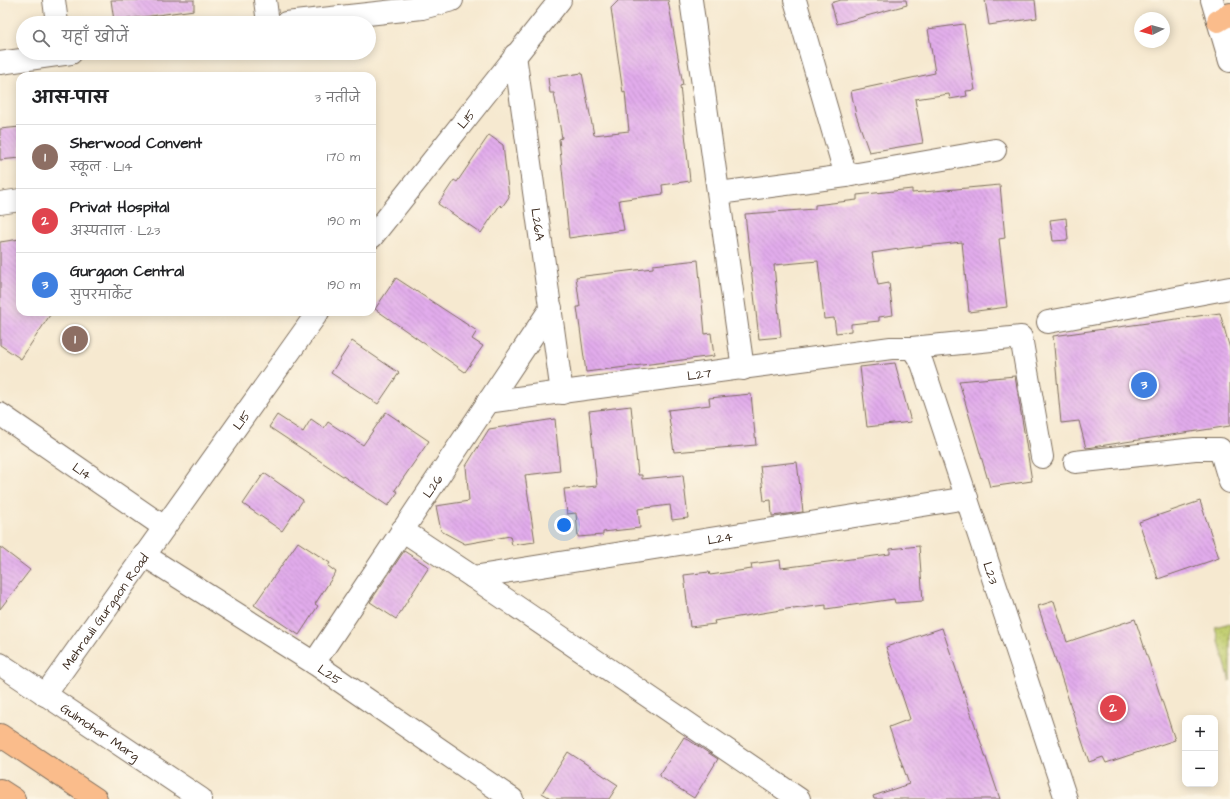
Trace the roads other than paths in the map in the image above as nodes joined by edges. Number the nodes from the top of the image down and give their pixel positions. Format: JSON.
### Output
{"nodes":[{"id":1,"x":54,"y":0,"type":"edge"},
{"id":2,"x":265,"y":0,"type":"edge"},
{"id":3,"x":452,"y":0,"type":"edge"},
{"id":4,"x":560,"y":0,"type":"edge"},
{"id":5,"x":691,"y":0,"type":"edge"},
{"id":6,"x":795,"y":0,"type":"edge"},
{"id":7,"x":1212,"y":0,"type":"edge"},
{"id":8,"x":56,"y":16,"type":"edge"},
{"id":9,"x":267,"y":16,"type":"edge"},
{"id":10,"x":349,"y":16,"type":"edge"},
{"id":11,"x":1224,"y":18,"type":"edge"},
{"id":12,"x":515,"y":55,"type":"junction"},
{"id":13,"x":19,"y":60,"type":"edge"},
{"id":14,"x":1230,"y":61,"type":"edge"},
{"id":15,"x":0,"y":63,"type":"edge"},
{"id":16,"x":995,"y":150,"type":"dead end"},
{"id":17,"x":846,"y":176,"type":"junction"},
{"id":18,"x":719,"y":193,"type":"junction"},
{"id":19,"x":16,"y":201,"type":"edge"},
{"id":20,"x":0,"y":203,"type":"edge"},
{"id":21,"x":376,"y":232,"type":"edge"},
{"id":22,"x":1230,"y":288,"type":"edge"},
{"id":23,"x":551,"y":308,"type":"junction"},
{"id":24,"x":315,"y":316,"type":"edge"},
{"id":25,"x":1048,"y":322,"type":"dead end"},
{"id":26,"x":912,"y":348,"type":"junction"},
{"id":27,"x":743,"y":369,"type":"junction"},
{"id":28,"x":562,"y":393,"type":"junction"},
{"id":29,"x":487,"y":402,"type":"junction"},
{"id":30,"x":0,"y":414,"type":"edge"},
{"id":31,"x":1042,"y":457,"type":"dead end"},
{"id":32,"x":1075,"y":462,"type":"dead end"},
{"id":33,"x":1230,"y":482,"type":"edge"},
{"id":34,"x":967,"y":498,"type":"junction"},
{"id":35,"x":164,"y":526,"type":"junction"},
{"id":36,"x":402,"y":530,"type":"junction"},
{"id":37,"x":144,"y":555,"type":"junction"},
{"id":38,"x":473,"y":577,"type":"junction"},
{"id":39,"x":314,"y":663,"type":"junction"},
{"id":40,"x":0,"y":664,"type":"edge"},
{"id":41,"x":45,"y":695,"type":"junction"},
{"id":42,"x":0,"y":735,"type":"edge"},
{"id":43,"x":0,"y":790,"type":"edge"},
{"id":44,"x":14,"y":799,"type":"edge"},
{"id":45,"x":96,"y":799,"type":"edge"},
{"id":46,"x":202,"y":799,"type":"edge"},
{"id":47,"x":512,"y":799,"type":"edge"},
{"id":48,"x":799,"y":799,"type":"edge"},
{"id":49,"x":1066,"y":799,"type":"edge"}],
"edges":[{"from":1,"to":8,"type":"street"},
{"from":2,"to":9,"type":"street"},
{"from":3,"to":10,"type":"street"},
{"from":4,"to":12,"type":"street","name":"L15"},
{"from":5,"to":18,"type":"street"},
{"from":6,"to":17,"type":"street"},
{"from":7,"to":11,"type":"street"},
{"from":11,"to":14,"type":"street"},
{"from":12,"to":21,"type":"street","name":"L15"},
{"from":12,"to":23,"type":"street","name":"L26A"},
{"from":13,"to":15,"type":"street"},
{"from":16,"to":17,"type":"street"},
{"from":17,"to":18,"type":"street"},
{"from":18,"to":27,"type":"street"},
{"from":19,"to":20,"type":"street"},
{"from":22,"to":25,"type":"street"},
{"from":23,"to":28,"type":"street","name":"L26A"},
{"from":23,"to":29,"type":"street","name":"L26"},
{"from":24,"to":35,"type":"street","name":"L15"},
{"from":26,"to":27,"type":"street","name":"L27"},
{"from":26,"to":31,"type":"street","name":"L27"},
{"from":26,"to":34,"type":"street","name":"L23"},
{"from":27,"to":28,"type":"street","name":"L27"},
{"from":28,"to":29,"type":"street","name":"L27"},
{"from":29,"to":36,"type":"street","name":"L26"},
{"from":30,"to":35,"type":"street","name":"L14"},
{"from":32,"to":33,"type":"street"},
{"from":34,"to":38,"type":"street","name":"L24"},
{"from":34,"to":49,"type":"street","name":"L23"},
{"from":35,"to":37,"type":"street","name":"Mehrauli Gurgaon Road"},
{"from":36,"to":38,"type":"street"},
{"from":36,"to":39,"type":"street","name":"L26"},
{"from":37,"to":39,"type":"street","name":"L25"},
{"from":37,"to":41,"type":"street","name":"Mehrauli Gurgaon Road"},
{"from":38,"to":48,"type":"street"},
{"from":39,"to":47,"type":"street","name":"L25"},
{"from":40,"to":41,"type":"street","name":"Gulmohar Marg"},
{"from":41,"to":46,"type":"street","name":"Gulmohar Marg"},
{"from":42,"to":45,"type":"main road"},
{"from":43,"to":44,"type":"main road"}]}
